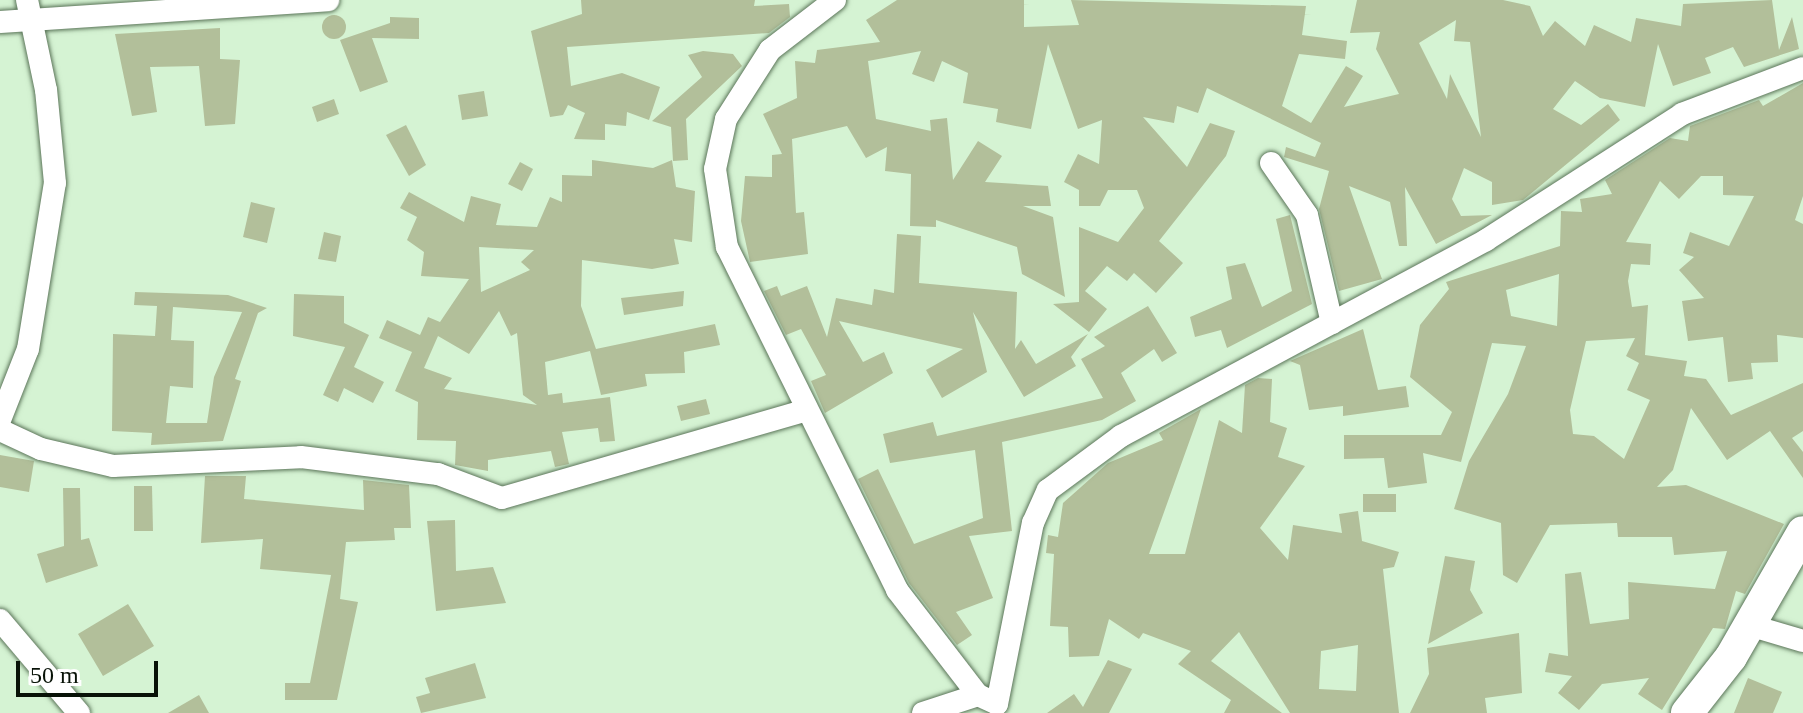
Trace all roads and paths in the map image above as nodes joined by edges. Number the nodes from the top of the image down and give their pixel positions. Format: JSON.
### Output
{"nodes":[{"id":1,"x":328,"y":0,"type":"edge"},
{"id":2,"x":835,"y":0,"type":"edge"},
{"id":3,"x":30,"y":10,"type":"edge"},
{"id":4,"x":0,"y":22,"type":"edge"},
{"id":5,"x":1803,"y":68,"type":"edge"},
{"id":6,"x":1271,"y":163,"type":"dead end"},
{"id":7,"x":1332,"y":323,"type":"junction"},
{"id":8,"x":807,"y":410,"type":"junction"},
{"id":9,"x":0,"y":420,"type":"edge"},
{"id":10,"x":0,"y":430,"type":"edge"},
{"id":11,"x":1803,"y":532,"type":"edge"},
{"id":12,"x":0,"y":620,"type":"edge"},
{"id":13,"x":1749,"y":625,"type":"junction"},
{"id":14,"x":1803,"y":641,"type":"edge"},
{"id":15,"x":994,"y":704,"type":"edge"},
{"id":16,"x":79,"y":713,"type":"edge"},
{"id":17,"x":923,"y":713,"type":"edge"},
{"id":18,"x":1687,"y":713,"type":"edge"}],
"edges":[{"from":1,"to":3,"type":"street"},
{"from":2,"to":8,"type":"street"},
{"from":3,"to":4,"type":"street"},
{"from":3,"to":9,"type":"street"},
{"from":5,"to":7,"type":"street"},
{"from":6,"to":7,"type":"street"},
{"from":7,"to":15,"type":"street"},
{"from":8,"to":10,"type":"street"},
{"from":8,"to":15,"type":"street"},
{"from":11,"to":13,"type":"street"},
{"from":12,"to":16,"type":"street"},
{"from":13,"to":14,"type":"street"},
{"from":13,"to":18,"type":"street"},
{"from":15,"to":17,"type":"street"}]}
